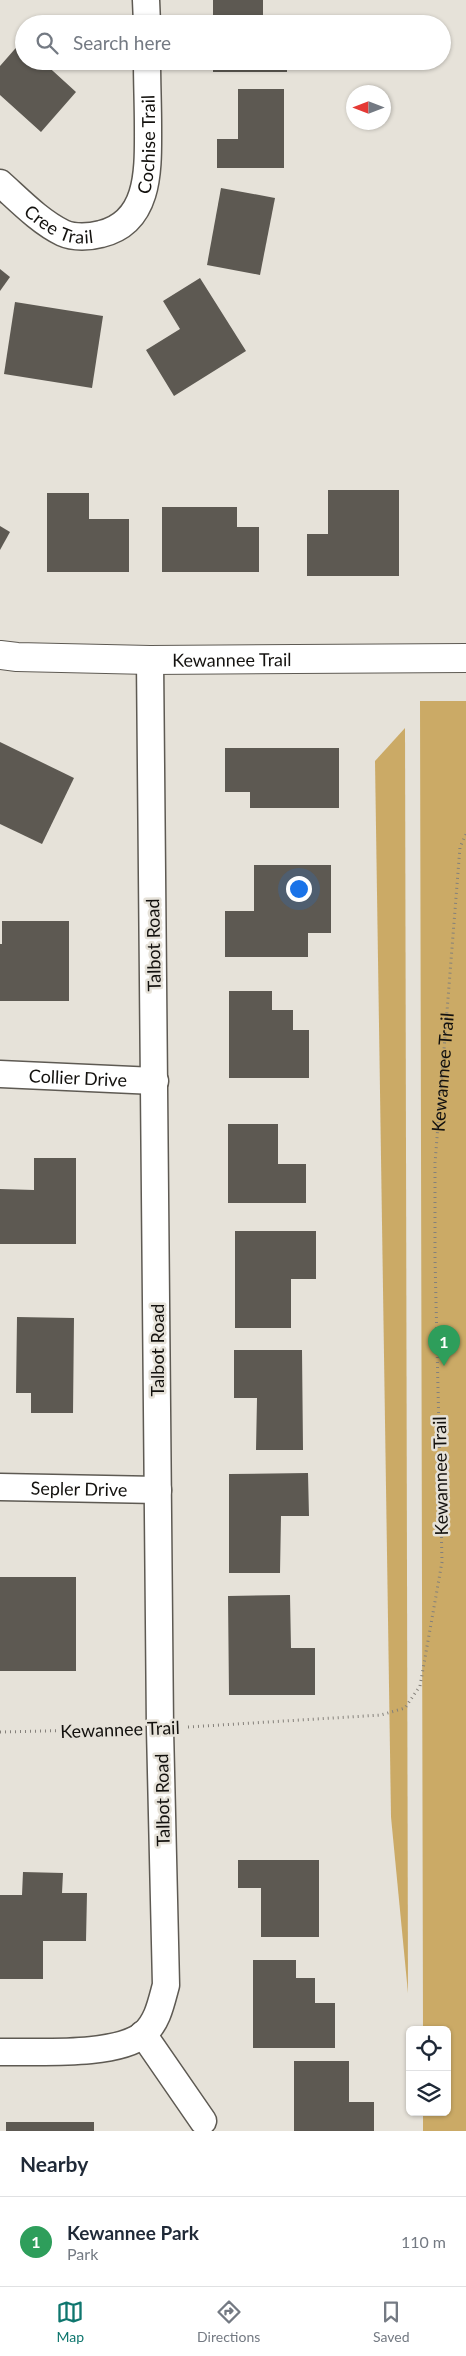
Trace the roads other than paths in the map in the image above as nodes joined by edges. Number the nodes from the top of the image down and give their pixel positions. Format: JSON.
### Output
{"nodes":[{"id":1,"x":146,"y":0,"type":"edge"},
{"id":2,"x":147,"y":15,"type":"edge"},
{"id":3,"x":147,"y":70,"type":"edge"},
{"id":4,"x":0,"y":184,"type":"edge"},
{"id":5,"x":126,"y":223,"type":"joint"},
{"id":6,"x":0,"y":655,"type":"edge"},
{"id":7,"x":466,"y":658,"type":"edge"},
{"id":8,"x":150,"y":660,"type":"junction"},
{"id":9,"x":0,"y":1074,"type":"edge"},
{"id":10,"x":155,"y":1081,"type":"junction"},
{"id":11,"x":0,"y":1487,"type":"edge"},
{"id":12,"x":158,"y":1490,"type":"junction"},
{"id":13,"x":144,"y":2034,"type":"junction"},
{"id":14,"x":0,"y":2052,"type":"edge"},
{"id":15,"x":203,"y":2121,"type":"dead end"}],
"edges":[{"from":1,"to":2,"type":"street"},
{"from":3,"to":5,"type":"street","name":"Cochise Trail"},
{"from":4,"to":5,"type":"street","name":"Cree Trail"},
{"from":6,"to":8,"type":"street","name":"Kewannee Trail"},
{"from":7,"to":8,"type":"street","name":"Kewannee Trail"},
{"from":8,"to":10,"type":"street","name":"Talbot Road"},
{"from":9,"to":10,"type":"street","name":"Collier Drive"},
{"from":10,"to":12,"type":"street","name":"Talbot Road"},
{"from":11,"to":12,"type":"street","name":"Sepler Drive"},
{"from":12,"to":13,"type":"street","name":"Talbot Road"},
{"from":13,"to":14,"type":"street"},
{"from":13,"to":15,"type":"street"}]}
